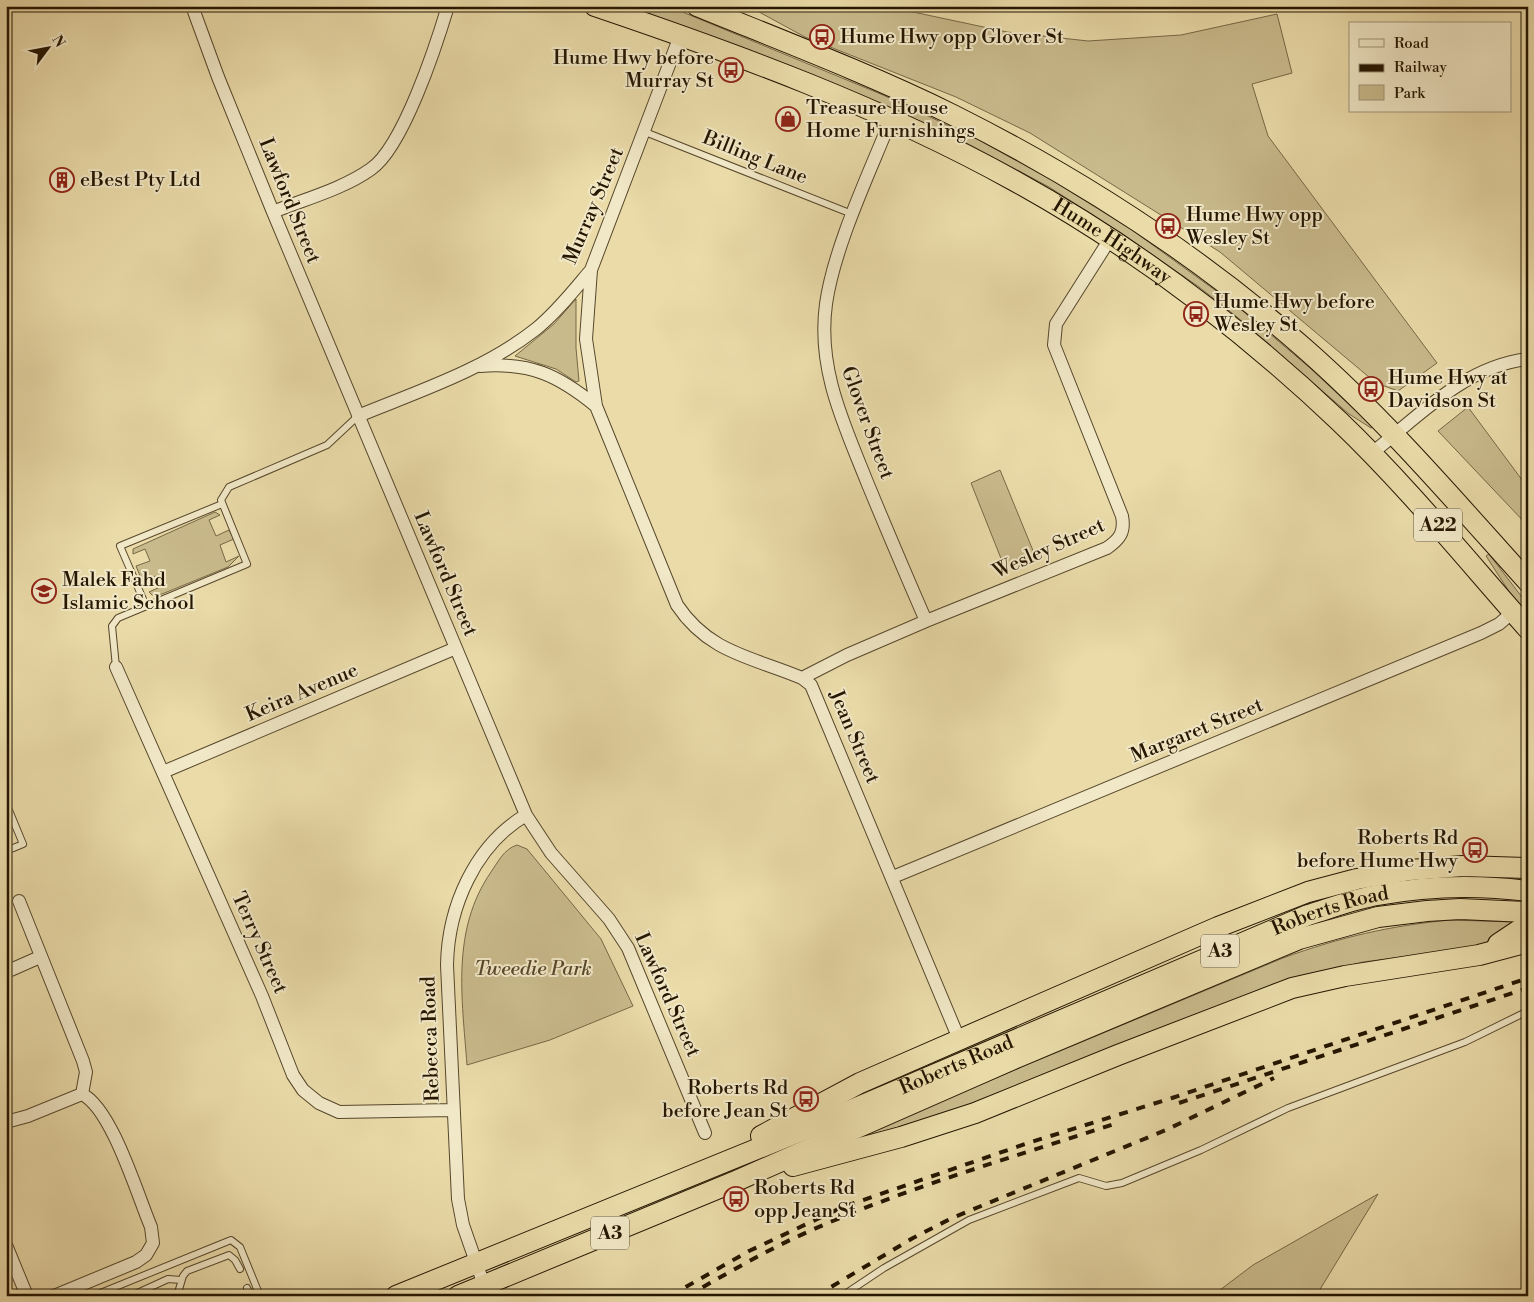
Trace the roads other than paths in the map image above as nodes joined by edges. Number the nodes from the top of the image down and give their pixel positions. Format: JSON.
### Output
{"nodes":[{"id":1,"x":192,"y":6,"type":"edge"},
{"id":2,"x":448,"y":6,"type":"edge"},
{"id":3,"x":595,"y":6,"type":"edge"},
{"id":4,"x":697,"y":6,"type":"edge"},
{"id":5,"x":680,"y":36,"type":"junction"},
{"id":6,"x":891,"y":119,"type":"junction"},
{"id":7,"x":645,"y":132,"type":"junction"},
{"id":8,"x":273,"y":212,"type":"junction"},
{"id":9,"x":854,"y":215,"type":"junction"},
{"id":10,"x":1110,"y":238,"type":"junction"},
{"id":11,"x":591,"y":270,"type":"junction"},
{"id":12,"x":1528,"y":359,"type":"edge"},
{"id":13,"x":478,"y":366,"type":"junction"},
{"id":14,"x":596,"y":406,"type":"junction"},
{"id":15,"x":358,"y":416,"type":"junction"},
{"id":16,"x":1396,"y":435,"type":"junction"},
{"id":17,"x":1372,"y":453,"type":"junction"},
{"id":18,"x":222,"y":504,"type":"junction"},
{"id":19,"x":1528,"y":582,"type":"edge"},
{"id":20,"x":146,"y":606,"type":"junction"},
{"id":21,"x":1513,"y":612,"type":"junction"},
{"id":22,"x":926,"y":621,"type":"junction"},
{"id":23,"x":1528,"y":629,"type":"edge"},
{"id":24,"x":456,"y":648,"type":"junction"},
{"id":25,"x":116,"y":667,"type":"joint"},
{"id":26,"x":802,"y":678,"type":"junction"},
{"id":27,"x":163,"y":772,"type":"junction"},
{"id":28,"x":6,"y":803,"type":"edge"},
{"id":29,"x":526,"y":815,"type":"junction"},
{"id":30,"x":6,"y":851,"type":"edge"},
{"id":31,"x":1518,"y":868,"type":"edge"},
{"id":32,"x":892,"y":877,"type":"junction"},
{"id":33,"x":1528,"y":880,"type":"edge"},
{"id":34,"x":1528,"y":891,"type":"edge"},
{"id":35,"x":19,"y":901,"type":"dead end"},
{"id":36,"x":1528,"y":912,"type":"edge"},
{"id":37,"x":1528,"y":924,"type":"edge"},
{"id":38,"x":1528,"y":942,"type":"edge"},
{"id":39,"x":1479,"y":955,"type":"junction"},
{"id":40,"x":40,"y":957,"type":"junction"},
{"id":41,"x":6,"y":972,"type":"edge"},
{"id":42,"x":1528,"y":1011,"type":"edge"},
{"id":43,"x":959,"y":1039,"type":"junction"},
{"id":44,"x":932,"y":1085,"type":"junction"},
{"id":45,"x":82,"y":1094,"type":"junction"},
{"id":46,"x":452,"y":1110,"type":"junction"},
{"id":47,"x":6,"y":1122,"type":"edge"},
{"id":48,"x":705,"y":1133,"type":"dead end"},
{"id":49,"x":711,"y":1168,"type":"junction"},
{"id":50,"x":736,"y":1181,"type":"junction"},
{"id":51,"x":6,"y":1245,"type":"edge"},
{"id":52,"x":476,"y":1263,"type":"junction"},
{"id":53,"x":240,"y":1269,"type":"dead end"},
{"id":54,"x":181,"y":1280,"type":"junction"},
{"id":55,"x":484,"y":1285,"type":"junction"},
{"id":56,"x":247,"y":1288,"type":"dead end"},
{"id":57,"x":27,"y":1296,"type":"edge"},
{"id":58,"x":54,"y":1296,"type":"edge"},
{"id":59,"x":93,"y":1296,"type":"edge"},
{"id":60,"x":131,"y":1296,"type":"edge"},
{"id":61,"x":176,"y":1296,"type":"edge"},
{"id":62,"x":251,"y":1296,"type":"edge"},
{"id":63,"x":260,"y":1296,"type":"edge"},
{"id":64,"x":396,"y":1296,"type":"edge"},
{"id":65,"x":458,"y":1296,"type":"edge"},
{"id":66,"x":842,"y":1296,"type":"edge"}],
"edges":[{"from":1,"to":8,"type":"street","name":"Lawford Street"},
{"from":2,"to":8,"type":"street"},
{"from":3,"to":5,"type":"highway","name":"Hume Highway","number":"A22"},
{"from":4,"to":16,"type":"highway","name":"Hume Highway","number":"A22"},
{"from":5,"to":6,"type":"highway","name":"Hume Highway","number":"A22"},
{"from":5,"to":7,"type":"street","name":"Murray Street"},
{"from":6,"to":9,"type":"street","name":"Glover Street"},
{"from":6,"to":10,"type":"highway","name":"Hume Highway","number":"A22"},
{"from":7,"to":9,"type":"lane","name":"Billing Lane"},
{"from":7,"to":11,"type":"street","name":"Murray Street"},
{"from":8,"to":15,"type":"street","name":"Lawford Street"},
{"from":9,"to":22,"type":"street","name":"Glover Street"},
{"from":10,"to":17,"type":"highway","name":"Hume Highway","number":"A22"},
{"from":10,"to":22,"type":"street","name":"Wesley Street"},
{"from":11,"to":13,"type":"street","name":"Murray Street"},
{"from":11,"to":14,"type":"street","name":"Jean Street"},
{"from":12,"to":16,"type":"street"},
{"from":13,"to":14,"type":"street"},
{"from":13,"to":15,"type":"street","name":"Murray Street"},
{"from":14,"to":26,"type":"street","name":"Jean Street"},
{"from":15,"to":18,"type":"lane"},
{"from":15,"to":24,"type":"street","name":"Lawford Street"},
{"from":16,"to":17,"type":"street"},
{"from":16,"to":19,"type":"highway","name":"Hume Highway","number":"A22"},
{"from":17,"to":21,"type":"highway","name":"Hume Highway","number":"A22"},
{"from":18,"to":20,"type":"lane"},
{"from":18,"to":20,"type":"lane"},
{"from":20,"to":25,"type":"lane"},
{"from":21,"to":23,"type":"highway","name":"Hume Highway","number":"A22"},
{"from":21,"to":32,"type":"street","name":"Margaret Street"},
{"from":22,"to":26,"type":"street","name":"Wesley Street"},
{"from":24,"to":27,"type":"street","name":"Keira Avenue"},
{"from":24,"to":29,"type":"street","name":"Lawford Street"},
{"from":25,"to":27,"type":"street","name":"Terry Street"},
{"from":26,"to":32,"type":"street","name":"Jean Street"},
{"from":27,"to":46,"type":"street","name":"Terry Street"},
{"from":28,"to":30,"type":"lane"},
{"from":29,"to":46,"type":"street","name":"Rebecca Road"},
{"from":29,"to":48,"type":"street","name":"Lawford Street"},
{"from":31,"to":33,"type":"highway"},
{"from":31,"to":43,"type":"highway"},
{"from":32,"to":43,"type":"street","name":"Jean Street"},
{"from":34,"to":44,"type":"highway","name":"Roberts Road","number":"A3"},
{"from":35,"to":40,"type":"street"},
{"from":36,"to":44,"type":"highway","name":"Roberts Road","number":"A3"},
{"from":37,"to":39,"type":"highway"},
{"from":38,"to":39,"type":"highway"},
{"from":39,"to":50,"type":"highway"},
{"from":40,"to":41,"type":"street"},
{"from":40,"to":45,"type":"street"},
{"from":42,"to":66,"type":"lane"},
{"from":43,"to":49,"type":"highway"},
{"from":44,"to":49,"type":"highway","name":"Roberts Road","number":"A3"},
{"from":44,"to":50,"type":"highway","name":"Roberts Road","number":"A3"},
{"from":45,"to":47,"type":"street"},
{"from":45,"to":58,"type":"street"},
{"from":46,"to":52,"type":"street","name":"Rebecca Road"},
{"from":49,"to":52,"type":"highway","name":"Roberts Road","number":"A3"},
{"from":50,"to":55,"type":"highway","name":"Roberts Road","number":"A3"},
{"from":51,"to":57,"type":"street"},
{"from":52,"to":55,"type":"street","name":"Rebecca Road"},
{"from":52,"to":64,"type":"highway","name":"Roberts Road","number":"A3"},
{"from":53,"to":54,"type":"lane"},
{"from":54,"to":60,"type":"lane"},
{"from":54,"to":61,"type":"lane"},
{"from":55,"to":65,"type":"highway","name":"Roberts Road","number":"A3"},
{"from":56,"to":62,"type":"lane"},
{"from":59,"to":63,"type":"lane"}]}
